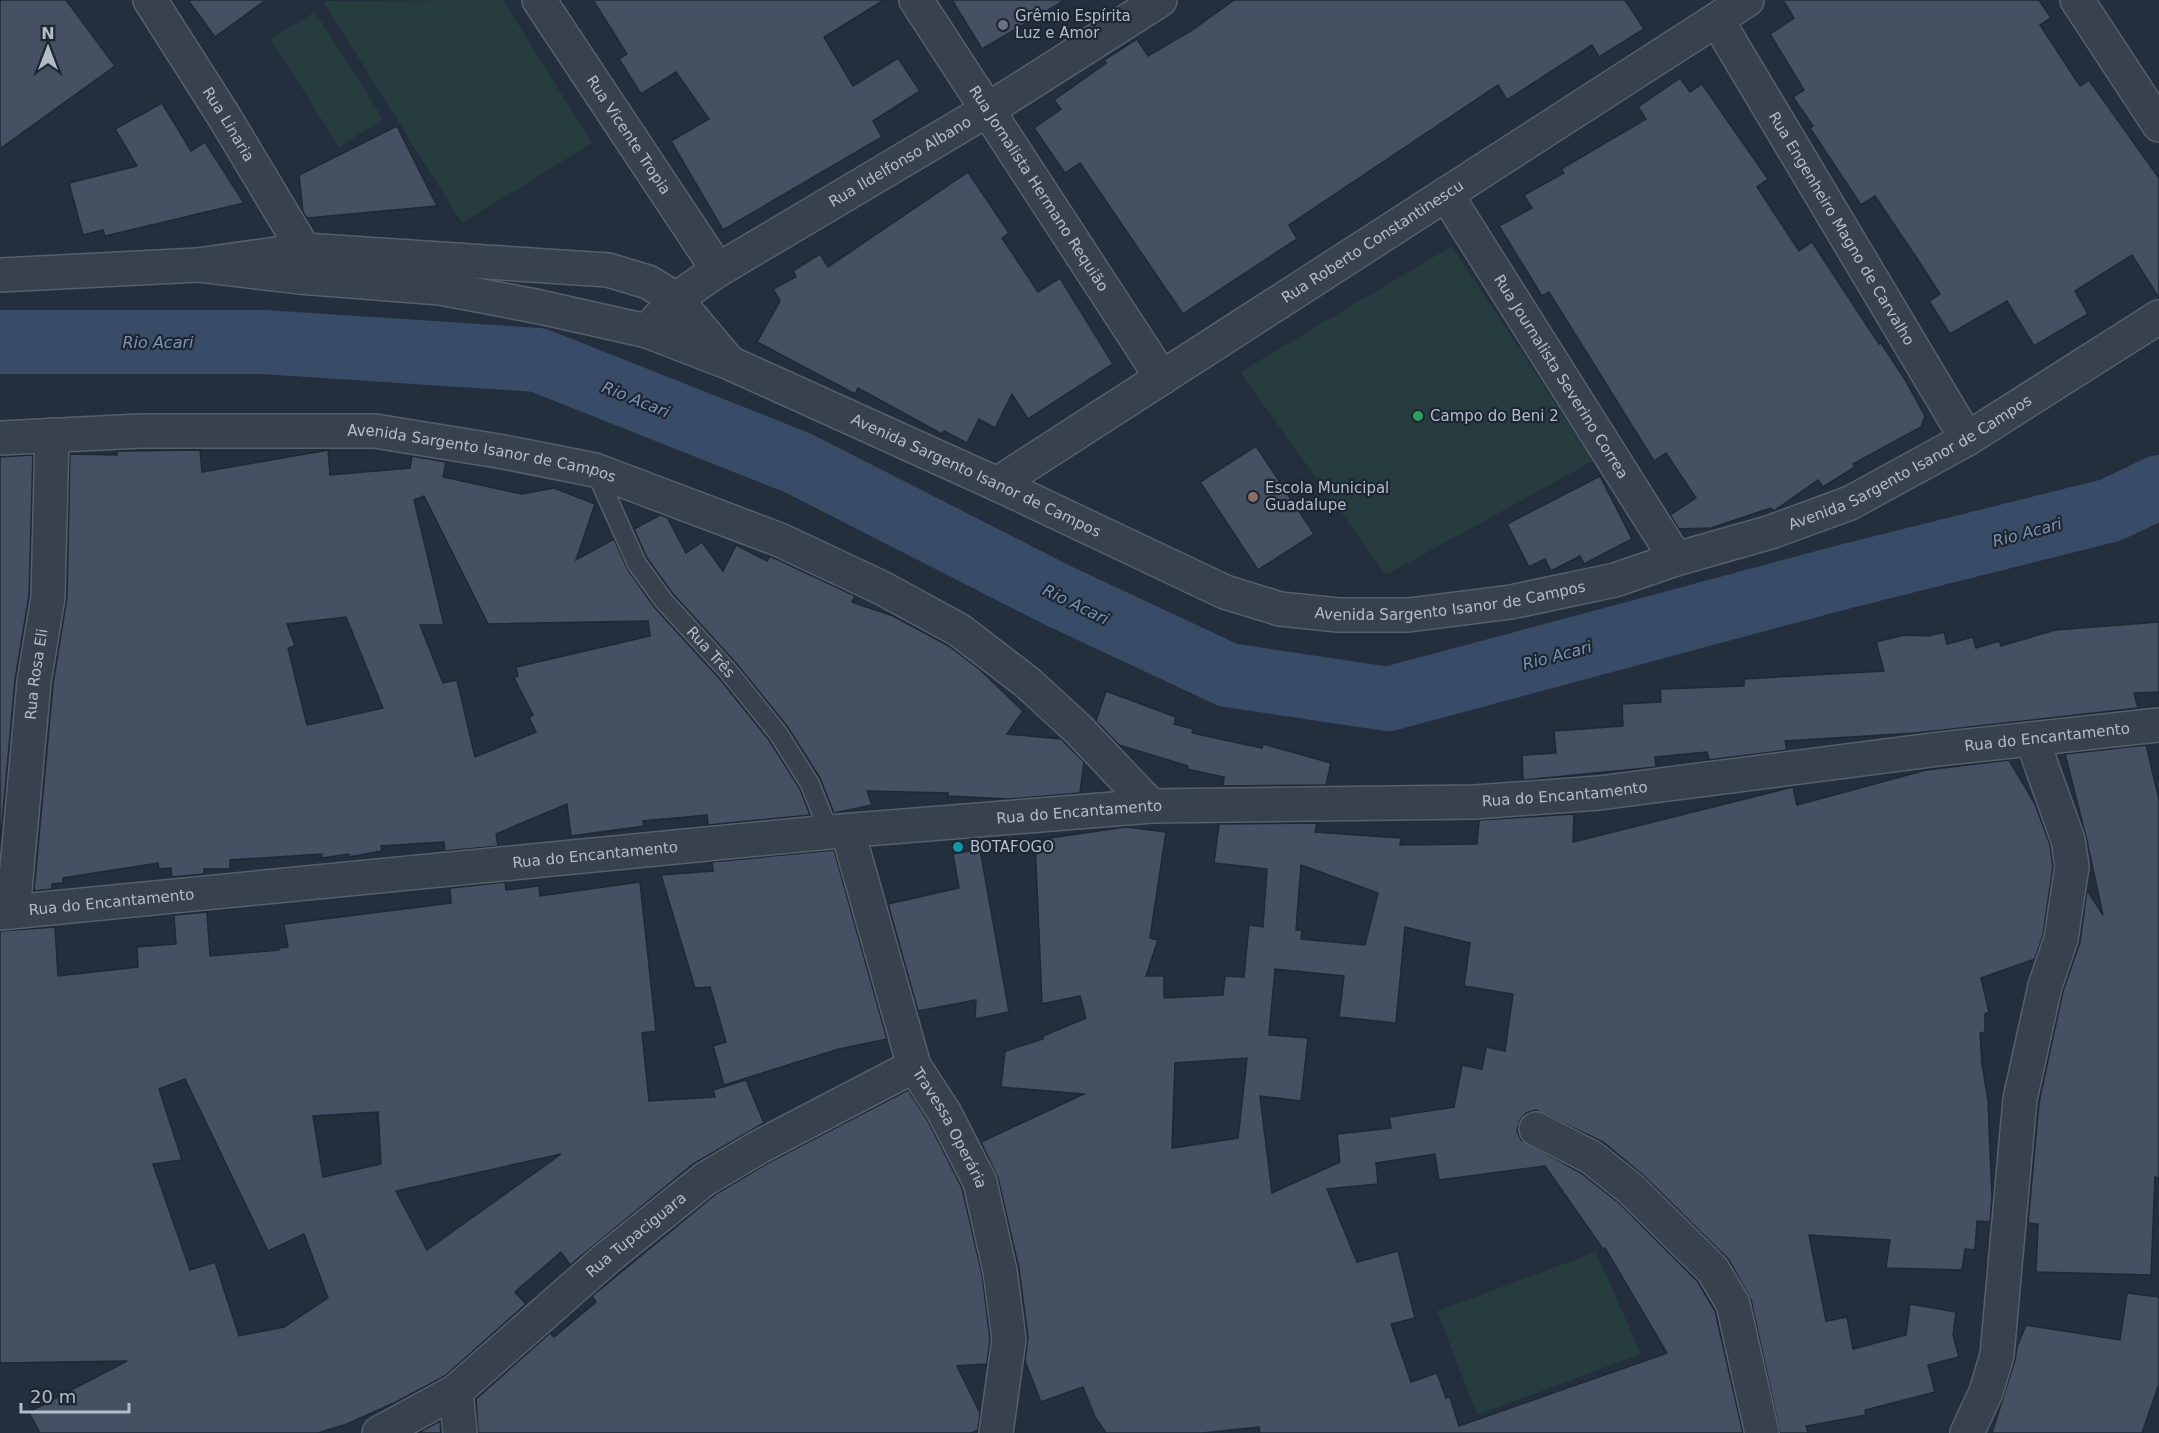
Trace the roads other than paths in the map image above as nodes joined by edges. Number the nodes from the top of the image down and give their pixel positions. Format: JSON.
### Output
{"nodes":[{"id":1,"x":150,"y":0,"type":"edge"},
{"id":2,"x":539,"y":0,"type":"edge"},
{"id":3,"x":916,"y":0,"type":"edge"},
{"id":4,"x":1160,"y":0,"type":"edge"},
{"id":5,"x":1747,"y":0,"type":"edge"},
{"id":6,"x":2077,"y":0,"type":"edge"},
{"id":7,"x":1717,"y":20,"type":"junction"},
{"id":8,"x":989,"y":109,"type":"junction"},
{"id":9,"x":2159,"y":125,"type":"edge"},
{"id":10,"x":1446,"y":194,"type":"junction"},
{"id":11,"x":304,"y":250,"type":"junction"},
{"id":12,"x":198,"y":265,"type":"junction"},
{"id":13,"x":718,"y":270,"type":"junction"},
{"id":14,"x":0,"y":275,"type":"edge"},
{"id":15,"x":676,"y":299,"type":"junction"},
{"id":16,"x":2159,"y":316,"type":"edge"},
{"id":17,"x":647,"y":332,"type":"junction"},
{"id":18,"x":730,"y":363,"type":"junction"},
{"id":19,"x":1162,"y":378,"type":"junction"},
{"id":20,"x":52,"y":435,"type":"junction"},
{"id":21,"x":0,"y":438,"type":"edge"},
{"id":22,"x":1967,"y":439,"type":"junction"},
{"id":23,"x":596,"y":470,"type":"junction"},
{"id":24,"x":998,"y":484,"type":"junction"},
{"id":25,"x":1676,"y":559,"type":"junction"},
{"id":26,"x":2159,"y":725,"type":"edge"},
{"id":27,"x":2032,"y":739,"type":"junction"},
{"id":28,"x":1150,"y":806,"type":"junction"},
{"id":29,"x":839,"y":832,"type":"junction"},
{"id":30,"x":7,"y":912,"type":"edge"},
{"id":31,"x":914,"y":1066,"type":"junction"},
{"id":32,"x":1536,"y":1130,"type":"dead end"},
{"id":33,"x":456,"y":1391,"type":"junction"},
{"id":34,"x":379,"y":1433,"type":"edge"},
{"id":35,"x":460,"y":1433,"type":"edge"},
{"id":36,"x":996,"y":1433,"type":"edge"},
{"id":37,"x":1762,"y":1433,"type":"edge"},
{"id":38,"x":1967,"y":1433,"type":"edge"}],
"edges":[{"from":1,"to":11,"type":"street","name":"Rua Linaria"},
{"from":2,"to":13,"type":"street","name":"Rua Vicente Tropia"},
{"from":3,"to":8,"type":"street","name":"Rua Jornalista Hermano Requião"},
{"from":4,"to":8,"type":"street","name":"Rua Ildelfonso Albano"},
{"from":5,"to":7,"type":"street","name":"Rua Roberto Constantinescu"},
{"from":6,"to":9,"type":"street"},
{"from":7,"to":10,"type":"street","name":"Rua Roberto Constantinescu"},
{"from":7,"to":22,"type":"street","name":"Rua Engenheiro Magno de Carvalho"},
{"from":8,"to":13,"type":"street","name":"Rua Ildelfonso Albano"},
{"from":8,"to":19,"type":"street","name":"Rua Jornalista Hermano Requião"},
{"from":10,"to":19,"type":"street","name":"Rua Roberto Constantinescu"},
{"from":10,"to":25,"type":"street","name":"Rua Journalista Severino Correa"},
{"from":11,"to":12,"type":"street","name":"Avenida Sargento Isanor de Campos"},
{"from":11,"to":15,"type":"street","name":"Avenida Sargento Isanor de Campos"},
{"from":12,"to":14,"type":"street","name":"Avenida Sargento Isanor de Campos"},
{"from":12,"to":17,"type":"street","name":"Avenida Sargento Isanor de Campos"},
{"from":13,"to":15,"type":"street","name":"Rua Ildelfonso Albano"},
{"from":15,"to":17,"type":"street","name":"Rua Ildelfonso Albano"},
{"from":15,"to":18,"type":"street","name":"Avenida Sargento Isanor de Campos"},
{"from":16,"to":22,"type":"street","name":"Avenida Sargento Isanor de Campos"},
{"from":17,"to":18,"type":"street","name":"Avenida Sargento Isanor de Campos"},
{"from":18,"to":24,"type":"street","name":"Avenida Sargento Isanor de Campos"},
{"from":19,"to":24,"type":"street","name":"Rua Roberto Constantinescu"},
{"from":20,"to":21,"type":"street","name":"Avenida Sargento Isanor de Campos"},
{"from":20,"to":23,"type":"street","name":"Avenida Sargento Isanor de Campos"},
{"from":20,"to":30,"type":"street","name":"Rua Rosa Eli"},
{"from":22,"to":25,"type":"street","name":"Avenida Sargento Isanor de Campos"},
{"from":23,"to":28,"type":"street","name":"Avenida Sargento Isanor de Campos"},
{"from":23,"to":29,"type":"lane","name":"Rua Três"},
{"from":24,"to":25,"type":"street","name":"Avenida Sargento Isanor de Campos"},
{"from":26,"to":27,"type":"street","name":"Rua do Encantamento"},
{"from":27,"to":28,"type":"street","name":"Rua do Encantamento"},
{"from":27,"to":38,"type":"street"},
{"from":28,"to":29,"type":"street","name":"Rua do Encantamento"},
{"from":29,"to":30,"type":"street","name":"Rua do Encantamento"},
{"from":29,"to":31,"type":"street","name":"Travessa Operária"},
{"from":31,"to":33,"type":"street","name":"Rua Tupaciguara"},
{"from":31,"to":36,"type":"street","name":"Travessa Operária"},
{"from":32,"to":37,"type":"street"},
{"from":33,"to":34,"type":"street","name":"Rua Tupaciguara"},
{"from":33,"to":35,"type":"street"}]}
